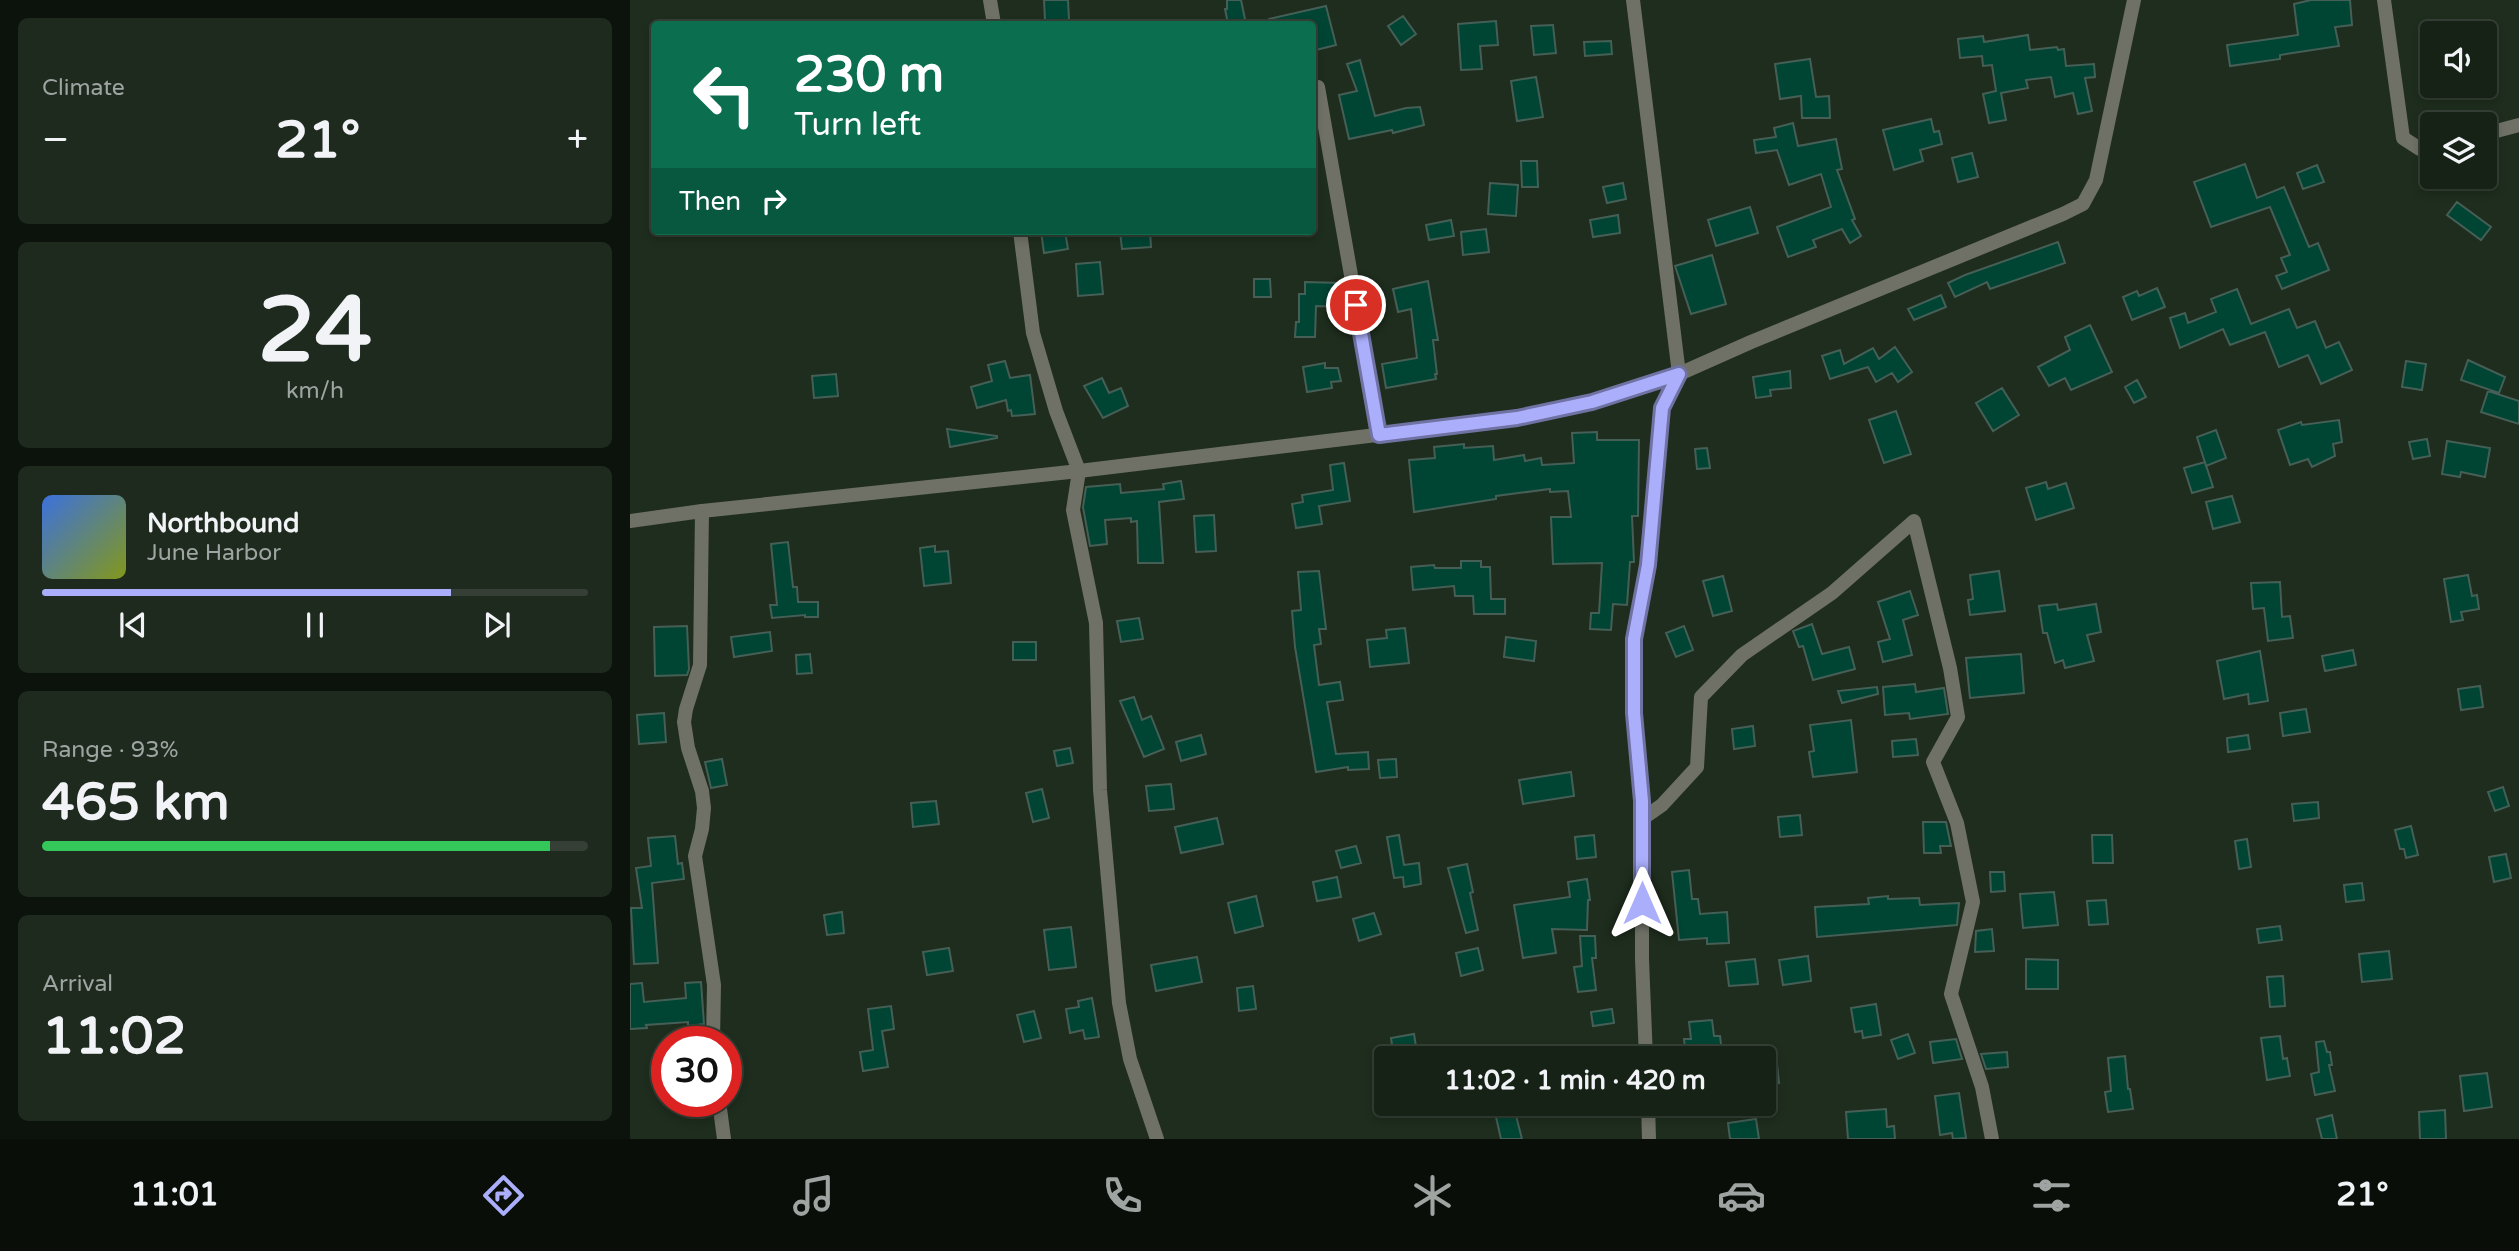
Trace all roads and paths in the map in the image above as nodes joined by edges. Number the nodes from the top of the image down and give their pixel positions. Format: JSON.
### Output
{"nodes":[{"id":1,"x":990,"y":0,"type":"edge"},
{"id":2,"x":1633,"y":0,"type":"edge"},
{"id":3,"x":2134,"y":0,"type":"edge"},
{"id":4,"x":2384,"y":0,"type":"edge"},
{"id":5,"x":994,"y":21,"type":"edge"},
{"id":6,"x":1318,"y":87,"type":"dead end"},
{"id":7,"x":2519,"y":125,"type":"edge"},
{"id":8,"x":2497,"y":131,"type":"edge"},
{"id":9,"x":2420,"y":149,"type":"edge"},
{"id":10,"x":1021,"y":235,"type":"edge"},
{"id":11,"x":1679,"y":374,"type":"junction"},
{"id":12,"x":1379,"y":435,"type":"junction"},
{"id":13,"x":1079,"y":471,"type":"junction"},
{"id":14,"x":702,"y":511,"type":"junction"},
{"id":15,"x":630,"y":521,"type":"edge"},
{"id":16,"x":1642,"y":819,"type":"junction"},
{"id":17,"x":713,"y":1026,"type":"edge"},
{"id":18,"x":1645,"y":1046,"type":"edge"},
{"id":19,"x":1648,"y":1116,"type":"edge"},
{"id":20,"x":721,"y":1117,"type":"edge"},
{"id":21,"x":724,"y":1139,"type":"edge"},
{"id":22,"x":1157,"y":1139,"type":"edge"},
{"id":23,"x":1649,"y":1139,"type":"edge"},
{"id":24,"x":1992,"y":1139,"type":"edge"}],
"edges":[{"from":1,"to":5,"type":"street"},
{"from":2,"to":11,"type":"street"},
{"from":3,"to":11,"type":"street"},
{"from":4,"to":9,"type":"street"},
{"from":6,"to":12,"type":"street"},
{"from":7,"to":8,"type":"street"},
{"from":10,"to":13,"type":"street"},
{"from":11,"to":12,"type":"street"},
{"from":11,"to":16,"type":"street"},
{"from":12,"to":13,"type":"street"},
{"from":13,"to":14,"type":"street"},
{"from":13,"to":22,"type":"street"},
{"from":14,"to":15,"type":"street"},
{"from":14,"to":17,"type":"street"},
{"from":16,"to":18,"type":"street"},
{"from":16,"to":24,"type":"street"},
{"from":19,"to":23,"type":"street"},
{"from":20,"to":21,"type":"street"}]}
